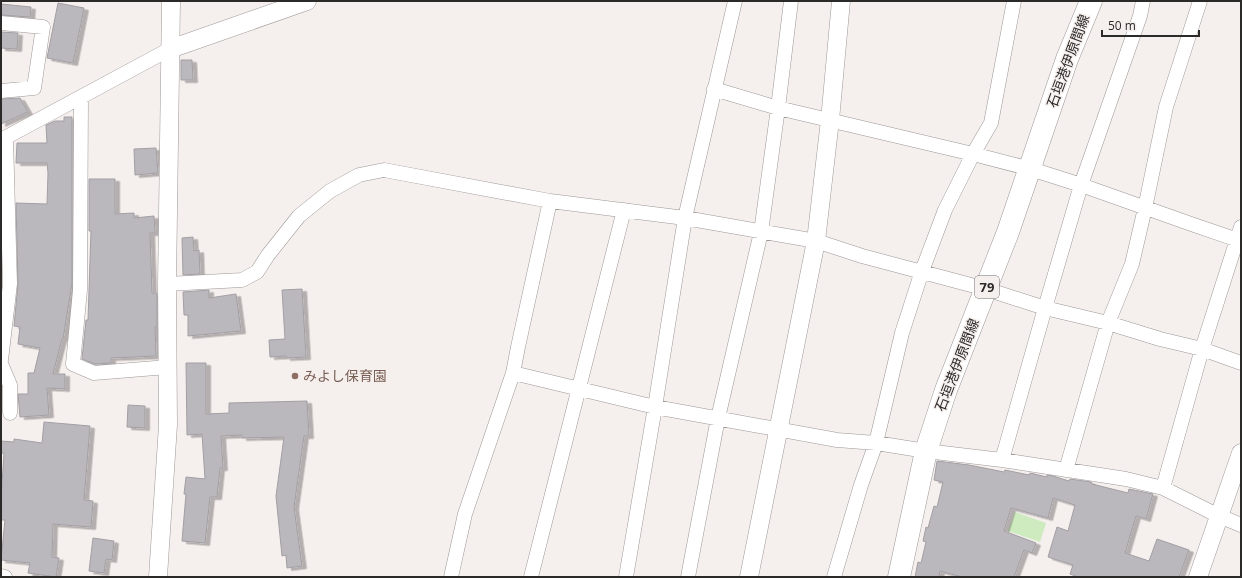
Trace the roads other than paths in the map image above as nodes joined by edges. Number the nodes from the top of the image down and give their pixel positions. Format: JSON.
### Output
{"nodes":[{"id":1,"x":171,"y":1,"type":"edge"},
{"id":2,"x":307,"y":1,"type":"edge"},
{"id":3,"x":735,"y":1,"type":"edge"},
{"id":4,"x":791,"y":1,"type":"edge"},
{"id":5,"x":841,"y":1,"type":"edge"},
{"id":6,"x":1014,"y":1,"type":"edge"},
{"id":7,"x":1091,"y":1,"type":"edge"},
{"id":8,"x":1143,"y":1,"type":"edge"},
{"id":9,"x":1200,"y":1,"type":"edge"},
{"id":10,"x":1,"y":23,"type":"edge"},
{"id":11,"x":170,"y":49,"type":"junction"},
{"id":12,"x":714,"y":89,"type":"junction"},
{"id":13,"x":1,"y":91,"type":"edge"},
{"id":14,"x":81,"y":98,"type":"junction"},
{"id":15,"x":778,"y":108,"type":"junction"},
{"id":16,"x":830,"y":120,"type":"junction"},
{"id":17,"x":4,"y":139,"type":"edge"},
{"id":18,"x":973,"y":154,"type":"junction"},
{"id":19,"x":1031,"y":169,"type":"junction"},
{"id":20,"x":1082,"y":185,"type":"junction"},
{"id":21,"x":550,"y":201,"type":"junction"},
{"id":22,"x":1146,"y":208,"type":"junction"},
{"id":23,"x":624,"y":210,"type":"junction"},
{"id":24,"x":685,"y":218,"type":"junction"},
{"id":25,"x":761,"y":232,"type":"junction"},
{"id":26,"x":1240,"y":236,"type":"edge"},
{"id":27,"x":816,"y":241,"type":"junction"},
{"id":28,"x":922,"y":271,"type":"junction"},
{"id":29,"x":167,"y":284,"type":"junction"},
{"id":30,"x":986,"y":289,"type":"junction"},
{"id":31,"x":1045,"y":308,"type":"junction"},
{"id":32,"x":1108,"y":323,"type":"junction"},
{"id":33,"x":1202,"y":349,"type":"junction"},
{"id":34,"x":1,"y":360,"type":"edge"},
{"id":35,"x":1241,"y":363,"type":"edge"},
{"id":36,"x":1,"y":364,"type":"edge"},
{"id":37,"x":168,"y":367,"type":"junction"},
{"id":38,"x":513,"y":373,"type":"junction"},
{"id":39,"x":580,"y":389,"type":"junction"},
{"id":40,"x":655,"y":407,"type":"junction"},
{"id":41,"x":10,"y":413,"type":"dead end"},
{"id":42,"x":718,"y":418,"type":"junction"},
{"id":43,"x":778,"y":429,"type":"junction"},
{"id":44,"x":876,"y":443,"type":"junction"},
{"id":45,"x":926,"y":452,"type":"junction"},
{"id":46,"x":1241,"y":453,"type":"edge"},
{"id":47,"x":1002,"y":460,"type":"junction"},
{"id":48,"x":1066,"y":470,"type":"junction"},
{"id":49,"x":1163,"y":488,"type":"junction"},
{"id":50,"x":1219,"y":516,"type":"junction"},
{"id":51,"x":1241,"y":525,"type":"edge"},
{"id":52,"x":1,"y":576,"type":"edge"},
{"id":53,"x":5,"y":577,"type":"edge"},
{"id":54,"x":158,"y":577,"type":"edge"},
{"id":55,"x":452,"y":577,"type":"edge"},
{"id":56,"x":531,"y":577,"type":"edge"},
{"id":57,"x":626,"y":577,"type":"edge"},
{"id":58,"x":688,"y":577,"type":"edge"},
{"id":59,"x":749,"y":577,"type":"edge"},
{"id":60,"x":834,"y":577,"type":"edge"},
{"id":61,"x":899,"y":577,"type":"edge"},
{"id":62,"x":1198,"y":577,"type":"edge"}],
"edges":[{"from":1,"to":11,"type":"street"},
{"from":2,"to":11,"type":"street"},
{"from":3,"to":12,"type":"street"},
{"from":4,"to":15,"type":"street"},
{"from":5,"to":16,"type":"street"},
{"from":6,"to":18,"type":"street"},
{"from":7,"to":19,"type":"main road","name":"石垣港伊原間線","number":"79"},
{"from":8,"to":20,"type":"street"},
{"from":9,"to":22,"type":"street"},
{"from":10,"to":13,"type":"street"},
{"from":11,"to":14,"type":"street"},
{"from":11,"to":29,"type":"street"},
{"from":12,"to":15,"type":"street"},
{"from":12,"to":24,"type":"street"},
{"from":14,"to":17,"type":"street"},
{"from":14,"to":37,"type":"street"},
{"from":15,"to":16,"type":"street"},
{"from":15,"to":25,"type":"street"},
{"from":16,"to":18,"type":"street"},
{"from":16,"to":27,"type":"street"},
{"from":17,"to":34,"type":"street"},
{"from":18,"to":19,"type":"street"},
{"from":18,"to":28,"type":"street"},
{"from":19,"to":20,"type":"street"},
{"from":19,"to":30,"type":"main road","name":"石垣港伊原間線","number":"79"},
{"from":20,"to":22,"type":"street"},
{"from":20,"to":31,"type":"street"},
{"from":21,"to":23,"type":"street"},
{"from":21,"to":29,"type":"street"},
{"from":21,"to":38,"type":"street"},
{"from":22,"to":26,"type":"street"},
{"from":22,"to":32,"type":"street"},
{"from":23,"to":24,"type":"street"},
{"from":23,"to":39,"type":"street"},
{"from":24,"to":25,"type":"street"},
{"from":24,"to":40,"type":"street"},
{"from":25,"to":27,"type":"street"},
{"from":25,"to":42,"type":"street"},
{"from":26,"to":33,"type":"street"},
{"from":27,"to":28,"type":"street"},
{"from":27,"to":43,"type":"street"},
{"from":28,"to":30,"type":"street"},
{"from":28,"to":44,"type":"street"},
{"from":29,"to":37,"type":"street"},
{"from":30,"to":31,"type":"street"},
{"from":30,"to":45,"type":"main road","name":"石垣港伊原間線","number":"79"},
{"from":31,"to":32,"type":"street"},
{"from":31,"to":47,"type":"street"},
{"from":32,"to":33,"type":"street"},
{"from":32,"to":48,"type":"street"},
{"from":33,"to":35,"type":"street"},
{"from":33,"to":49,"type":"street"},
{"from":36,"to":41,"type":"street"},
{"from":37,"to":54,"type":"street"},
{"from":38,"to":39,"type":"street"},
{"from":38,"to":55,"type":"street"},
{"from":39,"to":40,"type":"street"},
{"from":39,"to":56,"type":"street"},
{"from":40,"to":42,"type":"street"},
{"from":40,"to":57,"type":"street"},
{"from":42,"to":43,"type":"street"},
{"from":42,"to":58,"type":"street"},
{"from":43,"to":44,"type":"street"},
{"from":43,"to":59,"type":"street"},
{"from":44,"to":45,"type":"street"},
{"from":44,"to":60,"type":"street"},
{"from":45,"to":47,"type":"street"},
{"from":45,"to":61,"type":"main road","name":"石垣港伊原間線","number":"79"},
{"from":46,"to":50,"type":"street"},
{"from":47,"to":48,"type":"street"},
{"from":48,"to":49,"type":"street"},
{"from":49,"to":50,"type":"street"},
{"from":50,"to":51,"type":"street"},
{"from":50,"to":62,"type":"street"},
{"from":52,"to":53,"type":"street"}]}
